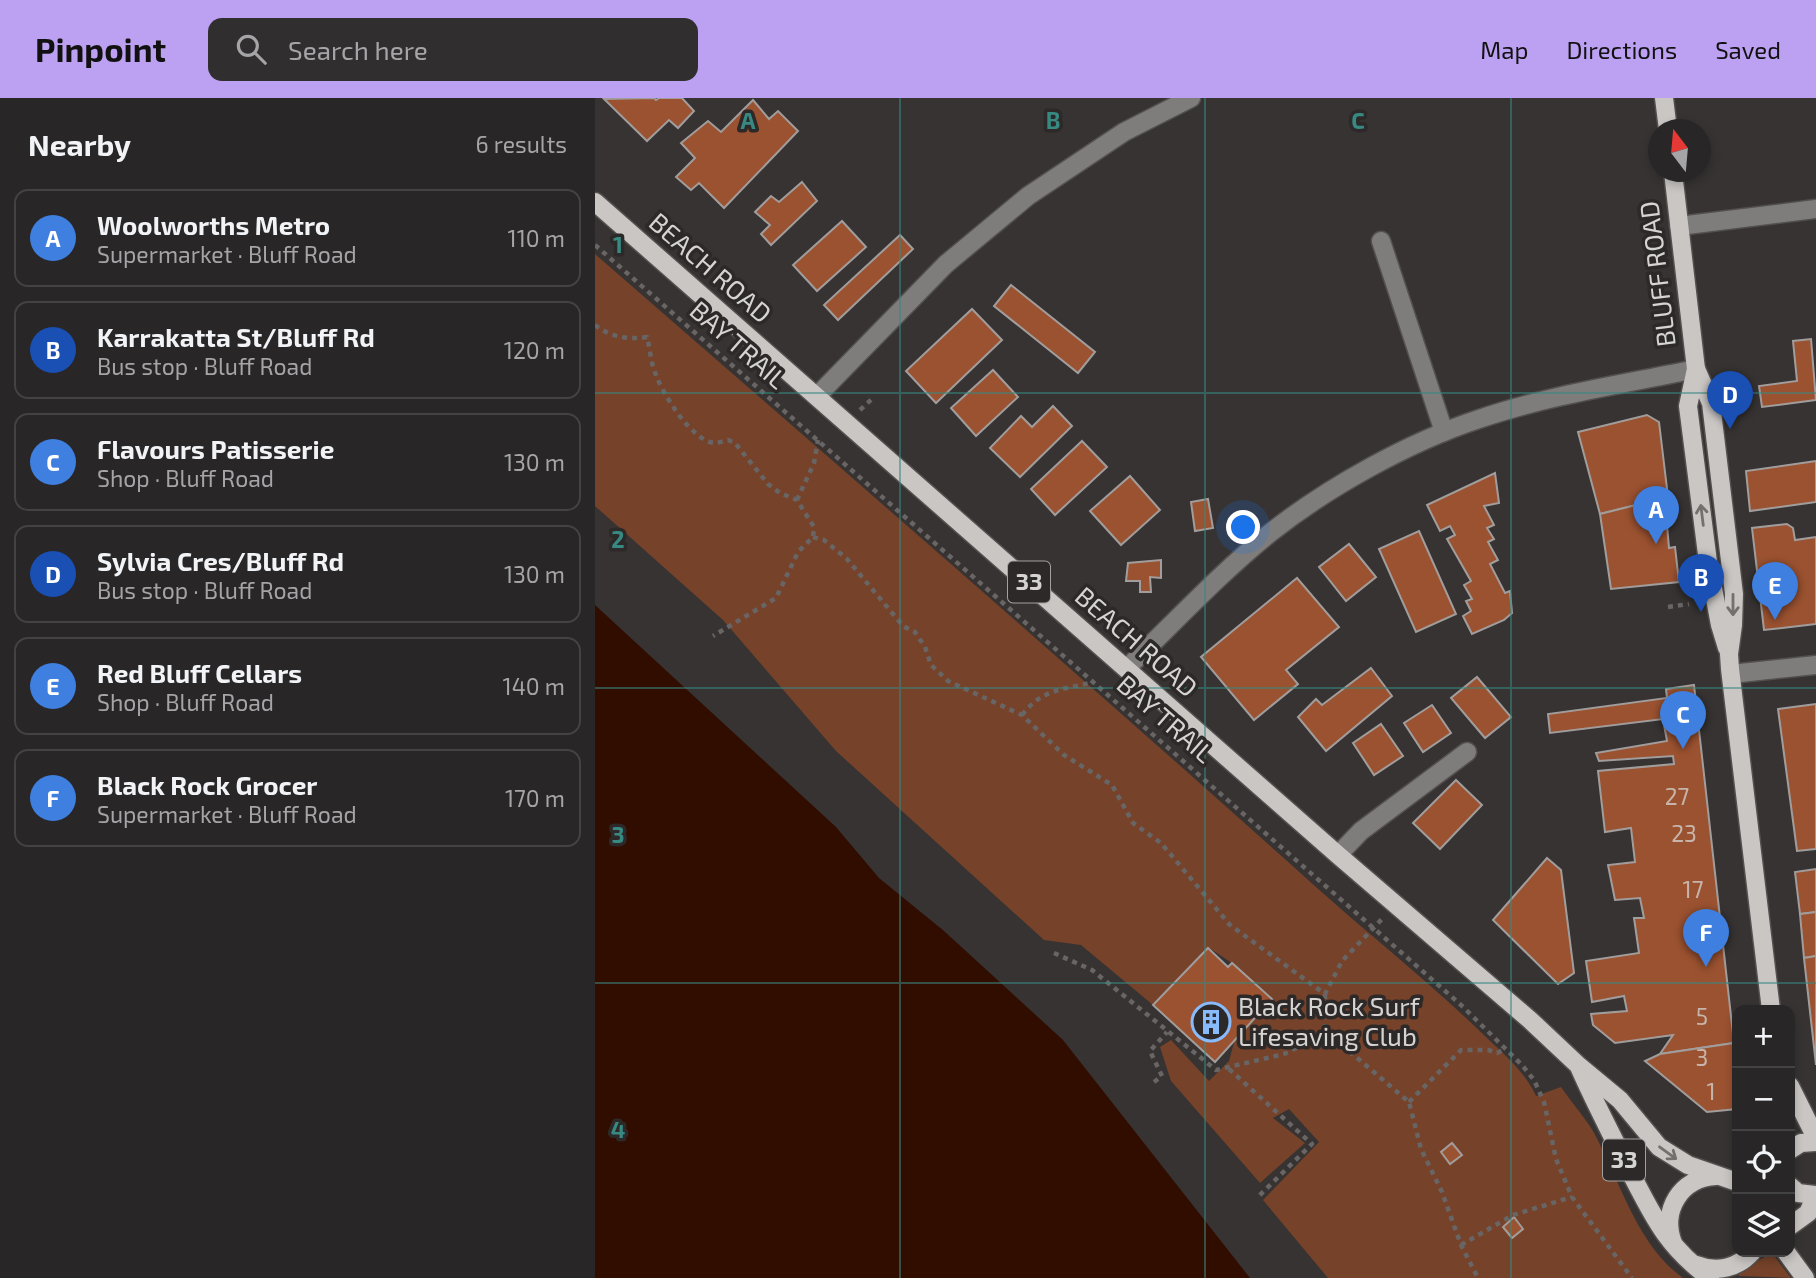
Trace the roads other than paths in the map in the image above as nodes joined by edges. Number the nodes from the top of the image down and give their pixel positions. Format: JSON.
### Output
{"nodes":[{"id":1,"x":1191,"y":98,"type":"edge"},
{"id":2,"x":1664,"y":98,"type":"edge"},
{"id":3,"x":1667,"y":119,"type":"edge"},
{"id":4,"x":1674,"y":182,"type":"edge"},
{"id":5,"x":595,"y":202,"type":"edge"},
{"id":6,"x":1816,"y":209,"type":"edge"},
{"id":7,"x":1679,"y":226,"type":"junction"},
{"id":8,"x":1381,"y":241,"type":"dead end"},
{"id":9,"x":1696,"y":369,"type":"junction"},
{"id":10,"x":817,"y":397,"type":"junction"},
{"id":11,"x":1444,"y":432,"type":"junction"},
{"id":12,"x":1816,"y":666,"type":"edge"},
{"id":13,"x":1127,"y":668,"type":"junction"},
{"id":14,"x":1731,"y":674,"type":"junction"},
{"id":15,"x":1467,"y":752,"type":"dead end"},
{"id":16,"x":1338,"y":855,"type":"junction"},
{"id":17,"x":1770,"y":1005,"type":"edge"},
{"id":18,"x":1579,"y":1066,"type":"junction"},
{"id":19,"x":1795,"y":1096,"type":"edge"},
{"id":20,"x":1816,"y":1140,"type":"edge"},
{"id":21,"x":1795,"y":1147,"type":"edge"},
{"id":22,"x":1726,"y":1178,"type":"edge"},
{"id":23,"x":1795,"y":1189,"type":"edge"},
{"id":24,"x":1816,"y":1195,"type":"edge"},
{"id":25,"x":1795,"y":1222,"type":"edge"},
{"id":26,"x":1681,"y":1254,"type":"junction"},
{"id":27,"x":1746,"y":1257,"type":"edge"},
{"id":28,"x":1790,"y":1257,"type":"edge"},
{"id":29,"x":1710,"y":1278,"type":"edge"},
{"id":30,"x":1805,"y":1278,"type":"edge"}],
"edges":[{"from":1,"to":10,"type":"street"},
{"from":2,"to":3,"type":"main road"},
{"from":4,"to":7,"type":"main road","name":"BLUFF ROAD"},
{"from":5,"to":10,"type":"main road","name":"BEACH ROAD","number":"33"},
{"from":6,"to":7,"type":"street"},
{"from":7,"to":9,"type":"main road","name":"BLUFF ROAD"},
{"from":8,"to":11,"type":"street"},
{"from":9,"to":11,"type":"street"},
{"from":9,"to":14,"type":"main road","name":"BLUFF ROAD"},
{"from":10,"to":13,"type":"main road","name":"BEACH ROAD","number":"33"},
{"from":11,"to":13,"type":"street"},
{"from":12,"to":14,"type":"street"},
{"from":13,"to":16,"type":"main road","name":"BEACH ROAD","number":"33"},
{"from":14,"to":17,"type":"main road","name":"BLUFF ROAD"},
{"from":15,"to":16,"type":"street"},
{"from":16,"to":18,"type":"main road","name":"BEACH ROAD","number":"33"},
{"from":18,"to":22,"type":"main road","name":"BEACH ROAD","number":"33","one_way":true},
{"from":18,"to":26,"type":"main road","name":"BEACH ROAD","number":"33"},
{"from":19,"to":20,"type":"main road"},
{"from":20,"to":21,"type":"main road"},
{"from":22,"to":26,"type":"main road","number":"33"},
{"from":23,"to":24,"type":"main road"},
{"from":24,"to":25,"type":"main road"},
{"from":26,"to":27,"type":"main road"},
{"from":26,"to":29,"type":"main road","name":"BEACH ROAD","number":"33"},
{"from":28,"to":30,"type":"main road"}]}
